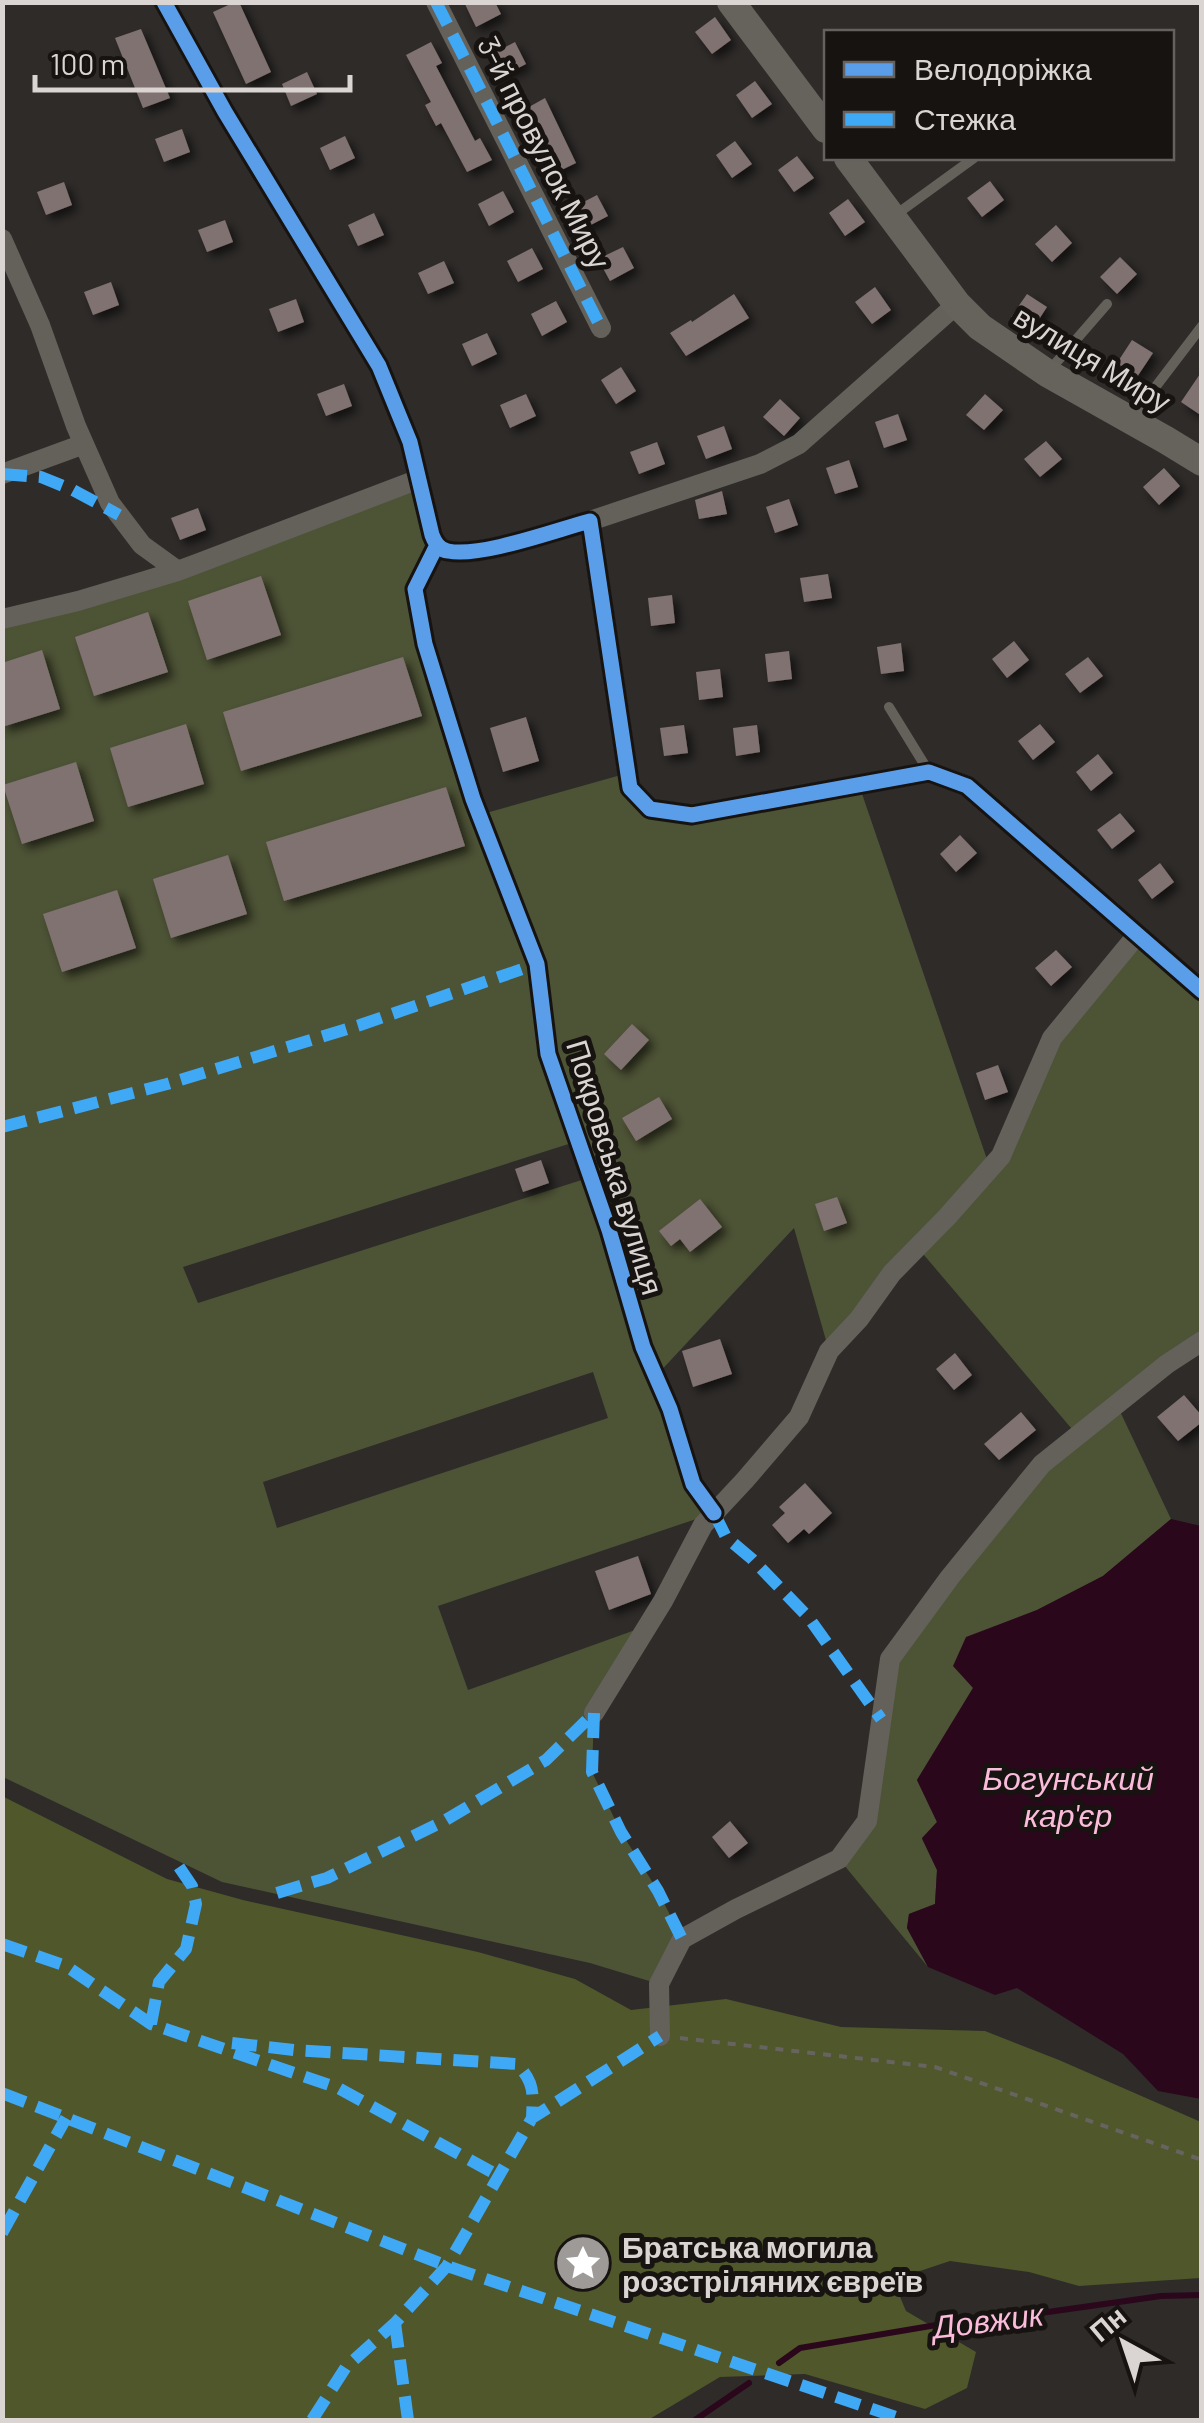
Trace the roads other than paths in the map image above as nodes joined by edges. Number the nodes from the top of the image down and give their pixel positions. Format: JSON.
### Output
{"nodes":[{"id":1,"x":164,"y":2,"type":"edge"},
{"id":2,"x":436,"y":2,"type":"edge"},
{"id":3,"x":732,"y":2,"type":"edge"},
{"id":4,"x":824,"y":126,"type":"edge"},
{"id":5,"x":850,"y":160,"type":"edge"},
{"id":6,"x":971,"y":160,"type":"edge"},
{"id":7,"x":894,"y":216,"type":"junction"},
{"id":8,"x":2,"y":239,"type":"edge"},
{"id":9,"x":957,"y":304,"type":"junction"},
{"id":10,"x":1107,"y":304,"type":"dead end"},
{"id":11,"x":1202,"y":326,"type":"edge"},
{"id":12,"x":601,"y":328,"type":"dead end"},
{"id":13,"x":1047,"y":373,"type":"junction"},
{"id":14,"x":1130,"y":419,"type":"junction"},
{"id":15,"x":84,"y":444,"type":"junction"},
{"id":16,"x":1202,"y":462,"type":"edge"},
{"id":17,"x":2,"y":474,"type":"edge"},
{"id":18,"x":420,"y":479,"type":"junction"},
{"id":19,"x":590,"y":520,"type":"junction"},
{"id":20,"x":436,"y":546,"type":"junction"},
{"id":21,"x":178,"y":571,"type":"junction"},
{"id":22,"x":2,"y":619,"type":"edge"},
{"id":23,"x":890,"y":707,"type":"dead end"},
{"id":24,"x":928,"y":772,"type":"junction"},
{"id":25,"x":1137,"y":935,"type":"junction"},
{"id":26,"x":1202,"y":991,"type":"edge"},
{"id":27,"x":1202,"y":1341,"type":"edge"},
{"id":28,"x":714,"y":1513,"type":"junction"},
{"id":29,"x":594,"y":1713,"type":"dead end"},
{"id":30,"x":660,"y":2036,"type":"road end"}],
"edges":[{"from":1,"to":18,"type":"street"},
{"from":2,"to":12,"type":"street","name":"3-й провулок Миру"},
{"from":3,"to":4,"type":"street"},
{"from":5,"to":7,"type":"street","name":"вулиця Миру"},
{"from":6,"to":7,"type":"lane"},
{"from":7,"to":9,"type":"street","name":"вулиця Миру"},
{"from":8,"to":15,"type":"street"},
{"from":9,"to":13,"type":"street","name":"вулиця Миру"},
{"from":9,"to":19,"type":"street"},
{"from":10,"to":13,"type":"lane"},
{"from":11,"to":14,"type":"lane"},
{"from":13,"to":14,"type":"street","name":"вулиця Миру"},
{"from":14,"to":16,"type":"street","name":"вулиця Миру"},
{"from":15,"to":17,"type":"street"},
{"from":15,"to":21,"type":"street"},
{"from":18,"to":20,"type":"street"},
{"from":18,"to":21,"type":"street"},
{"from":19,"to":20,"type":"street"},
{"from":19,"to":24,"type":"street"},
{"from":20,"to":28,"type":"street","name":"Покровська вулиця"},
{"from":21,"to":22,"type":"street"},
{"from":23,"to":24,"type":"lane"},
{"from":24,"to":25,"type":"street"},
{"from":25,"to":26,"type":"street"},
{"from":25,"to":28,"type":"street"},
{"from":27,"to":30,"type":"street"},
{"from":28,"to":29,"type":"street"}]}
